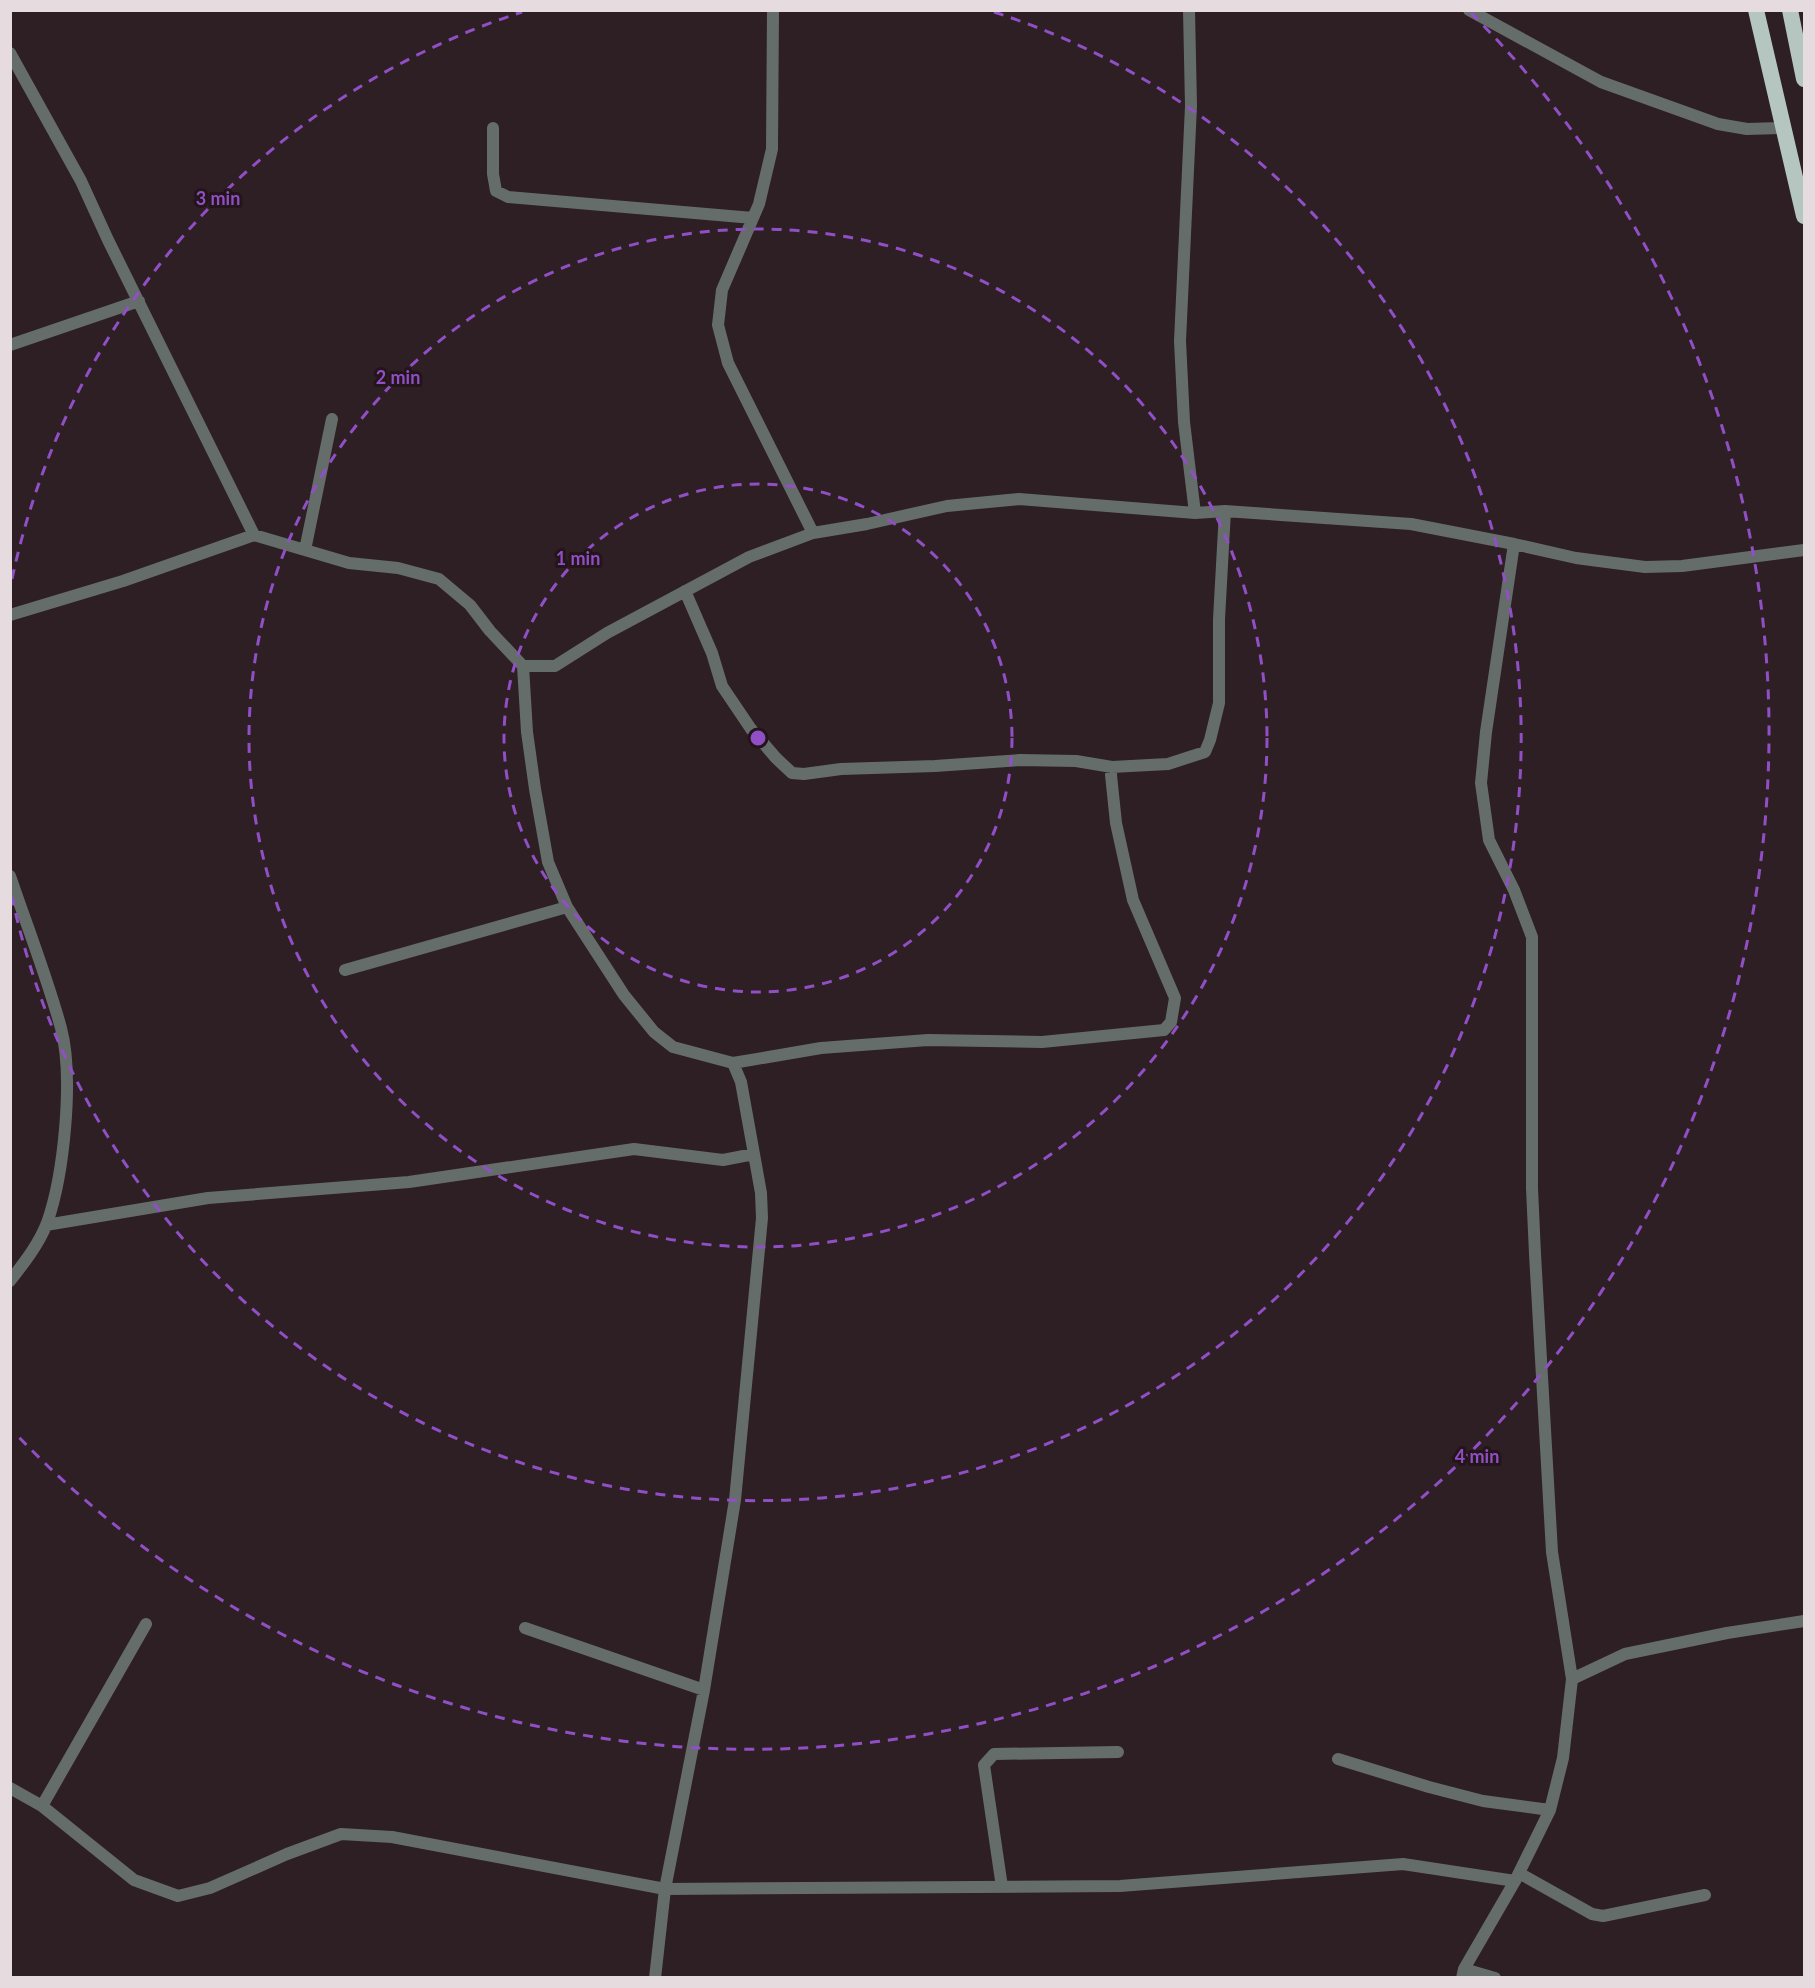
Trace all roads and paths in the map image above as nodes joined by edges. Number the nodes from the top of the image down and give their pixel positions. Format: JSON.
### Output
{"nodes":[{"id":1,"x":773,"y":10,"type":"edge"},
{"id":2,"x":1189,"y":10,"type":"edge"},
{"id":3,"x":1469,"y":10,"type":"edge"},
{"id":4,"x":1756,"y":10,"type":"edge"},
{"id":5,"x":1790,"y":10,"type":"edge"},
{"id":6,"x":10,"y":54,"type":"edge"},
{"id":7,"x":1804,"y":79,"type":"edge"},
{"id":8,"x":493,"y":128,"type":"dead end"},
{"id":9,"x":1784,"y":128,"type":"junction"},
{"id":10,"x":1804,"y":216,"type":"edge"},
{"id":11,"x":753,"y":218,"type":"junction"},
{"id":12,"x":139,"y":302,"type":"junction"},
{"id":13,"x":10,"y":345,"type":"edge"},
{"id":14,"x":332,"y":418,"type":"dead end"},
{"id":15,"x":1225,"y":511,"type":"junction"},
{"id":16,"x":1195,"y":513,"type":"junction"},
{"id":17,"x":813,"y":533,"type":"junction"},
{"id":18,"x":254,"y":535,"type":"junction"},
{"id":19,"x":1514,"y":544,"type":"junction"},
{"id":20,"x":305,"y":549,"type":"junction"},
{"id":21,"x":1804,"y":550,"type":"edge"},
{"id":22,"x":685,"y":591,"type":"junction"},
{"id":23,"x":10,"y":615,"type":"edge"},
{"id":24,"x":523,"y":666,"type":"junction"},
{"id":25,"x":1112,"y":767,"type":"junction"},
{"id":26,"x":10,"y":876,"type":"edge"},
{"id":27,"x":567,"y":907,"type":"junction"},
{"id":28,"x":345,"y":970,"type":"dead end"},
{"id":29,"x":733,"y":1063,"type":"junction"},
{"id":30,"x":754,"y":1154,"type":"junction"},
{"id":31,"x":46,"y":1225,"type":"junction"},
{"id":32,"x":10,"y":1281,"type":"edge"},
{"id":33,"x":1804,"y":1621,"type":"edge"},
{"id":34,"x":146,"y":1623,"type":"dead end"},
{"id":35,"x":525,"y":1628,"type":"dead end"},
{"id":36,"x":1572,"y":1679,"type":"junction"},
{"id":37,"x":704,"y":1689,"type":"junction"},
{"id":38,"x":1118,"y":1752,"type":"dead end"},
{"id":39,"x":1338,"y":1759,"type":"dead end"},
{"id":40,"x":10,"y":1788,"type":"edge"},
{"id":41,"x":42,"y":1806,"type":"junction"},
{"id":42,"x":1550,"y":1810,"type":"junction"},
{"id":43,"x":1517,"y":1877,"type":"junction"},
{"id":44,"x":1002,"y":1887,"type":"junction"},
{"id":45,"x":664,"y":1889,"type":"junction"},
{"id":46,"x":1705,"y":1895,"type":"dead end"},
{"id":47,"x":1463,"y":1973,"type":"edge"},
{"id":48,"x":655,"y":1977,"type":"edge"},
{"id":49,"x":1496,"y":1977,"type":"edge"}],
"edges":[{"from":1,"to":11,"type":"street"},
{"from":2,"to":16,"type":"street"},
{"from":3,"to":9,"type":"street"},
{"from":4,"to":9,"type":"highway"},
{"from":5,"to":7,"type":"highway"},
{"from":6,"to":12,"type":"street"},
{"from":8,"to":11,"type":"street"},
{"from":9,"to":10,"type":"highway"},
{"from":11,"to":17,"type":"street"},
{"from":12,"to":13,"type":"street"},
{"from":12,"to":18,"type":"street"},
{"from":14,"to":20,"type":"street"},
{"from":15,"to":16,"type":"street"},
{"from":15,"to":19,"type":"street"},
{"from":15,"to":25,"type":"street"},
{"from":16,"to":17,"type":"street"},
{"from":17,"to":22,"type":"street"},
{"from":18,"to":20,"type":"street"},
{"from":18,"to":23,"type":"street"},
{"from":19,"to":21,"type":"street"},
{"from":19,"to":36,"type":"street"},
{"from":20,"to":24,"type":"street"},
{"from":22,"to":24,"type":"street"},
{"from":22,"to":25,"type":"street"},
{"from":24,"to":27,"type":"street"},
{"from":25,"to":29,"type":"street"},
{"from":26,"to":31,"type":"street"},
{"from":27,"to":28,"type":"street"},
{"from":27,"to":29,"type":"street"},
{"from":29,"to":30,"type":"street"},
{"from":30,"to":31,"type":"street"},
{"from":30,"to":37,"type":"street"},
{"from":31,"to":32,"type":"street"},
{"from":33,"to":36,"type":"street"},
{"from":34,"to":41,"type":"street"},
{"from":35,"to":37,"type":"street"},
{"from":36,"to":42,"type":"street"},
{"from":37,"to":45,"type":"street"},
{"from":38,"to":44,"type":"street"},
{"from":39,"to":42,"type":"street"},
{"from":40,"to":41,"type":"street"},
{"from":41,"to":45,"type":"street"},
{"from":42,"to":43,"type":"street"},
{"from":43,"to":44,"type":"street"},
{"from":43,"to":46,"type":"street"},
{"from":43,"to":47,"type":"street"},
{"from":44,"to":45,"type":"street"},
{"from":45,"to":48,"type":"street"},
{"from":47,"to":49,"type":"street"}]}
